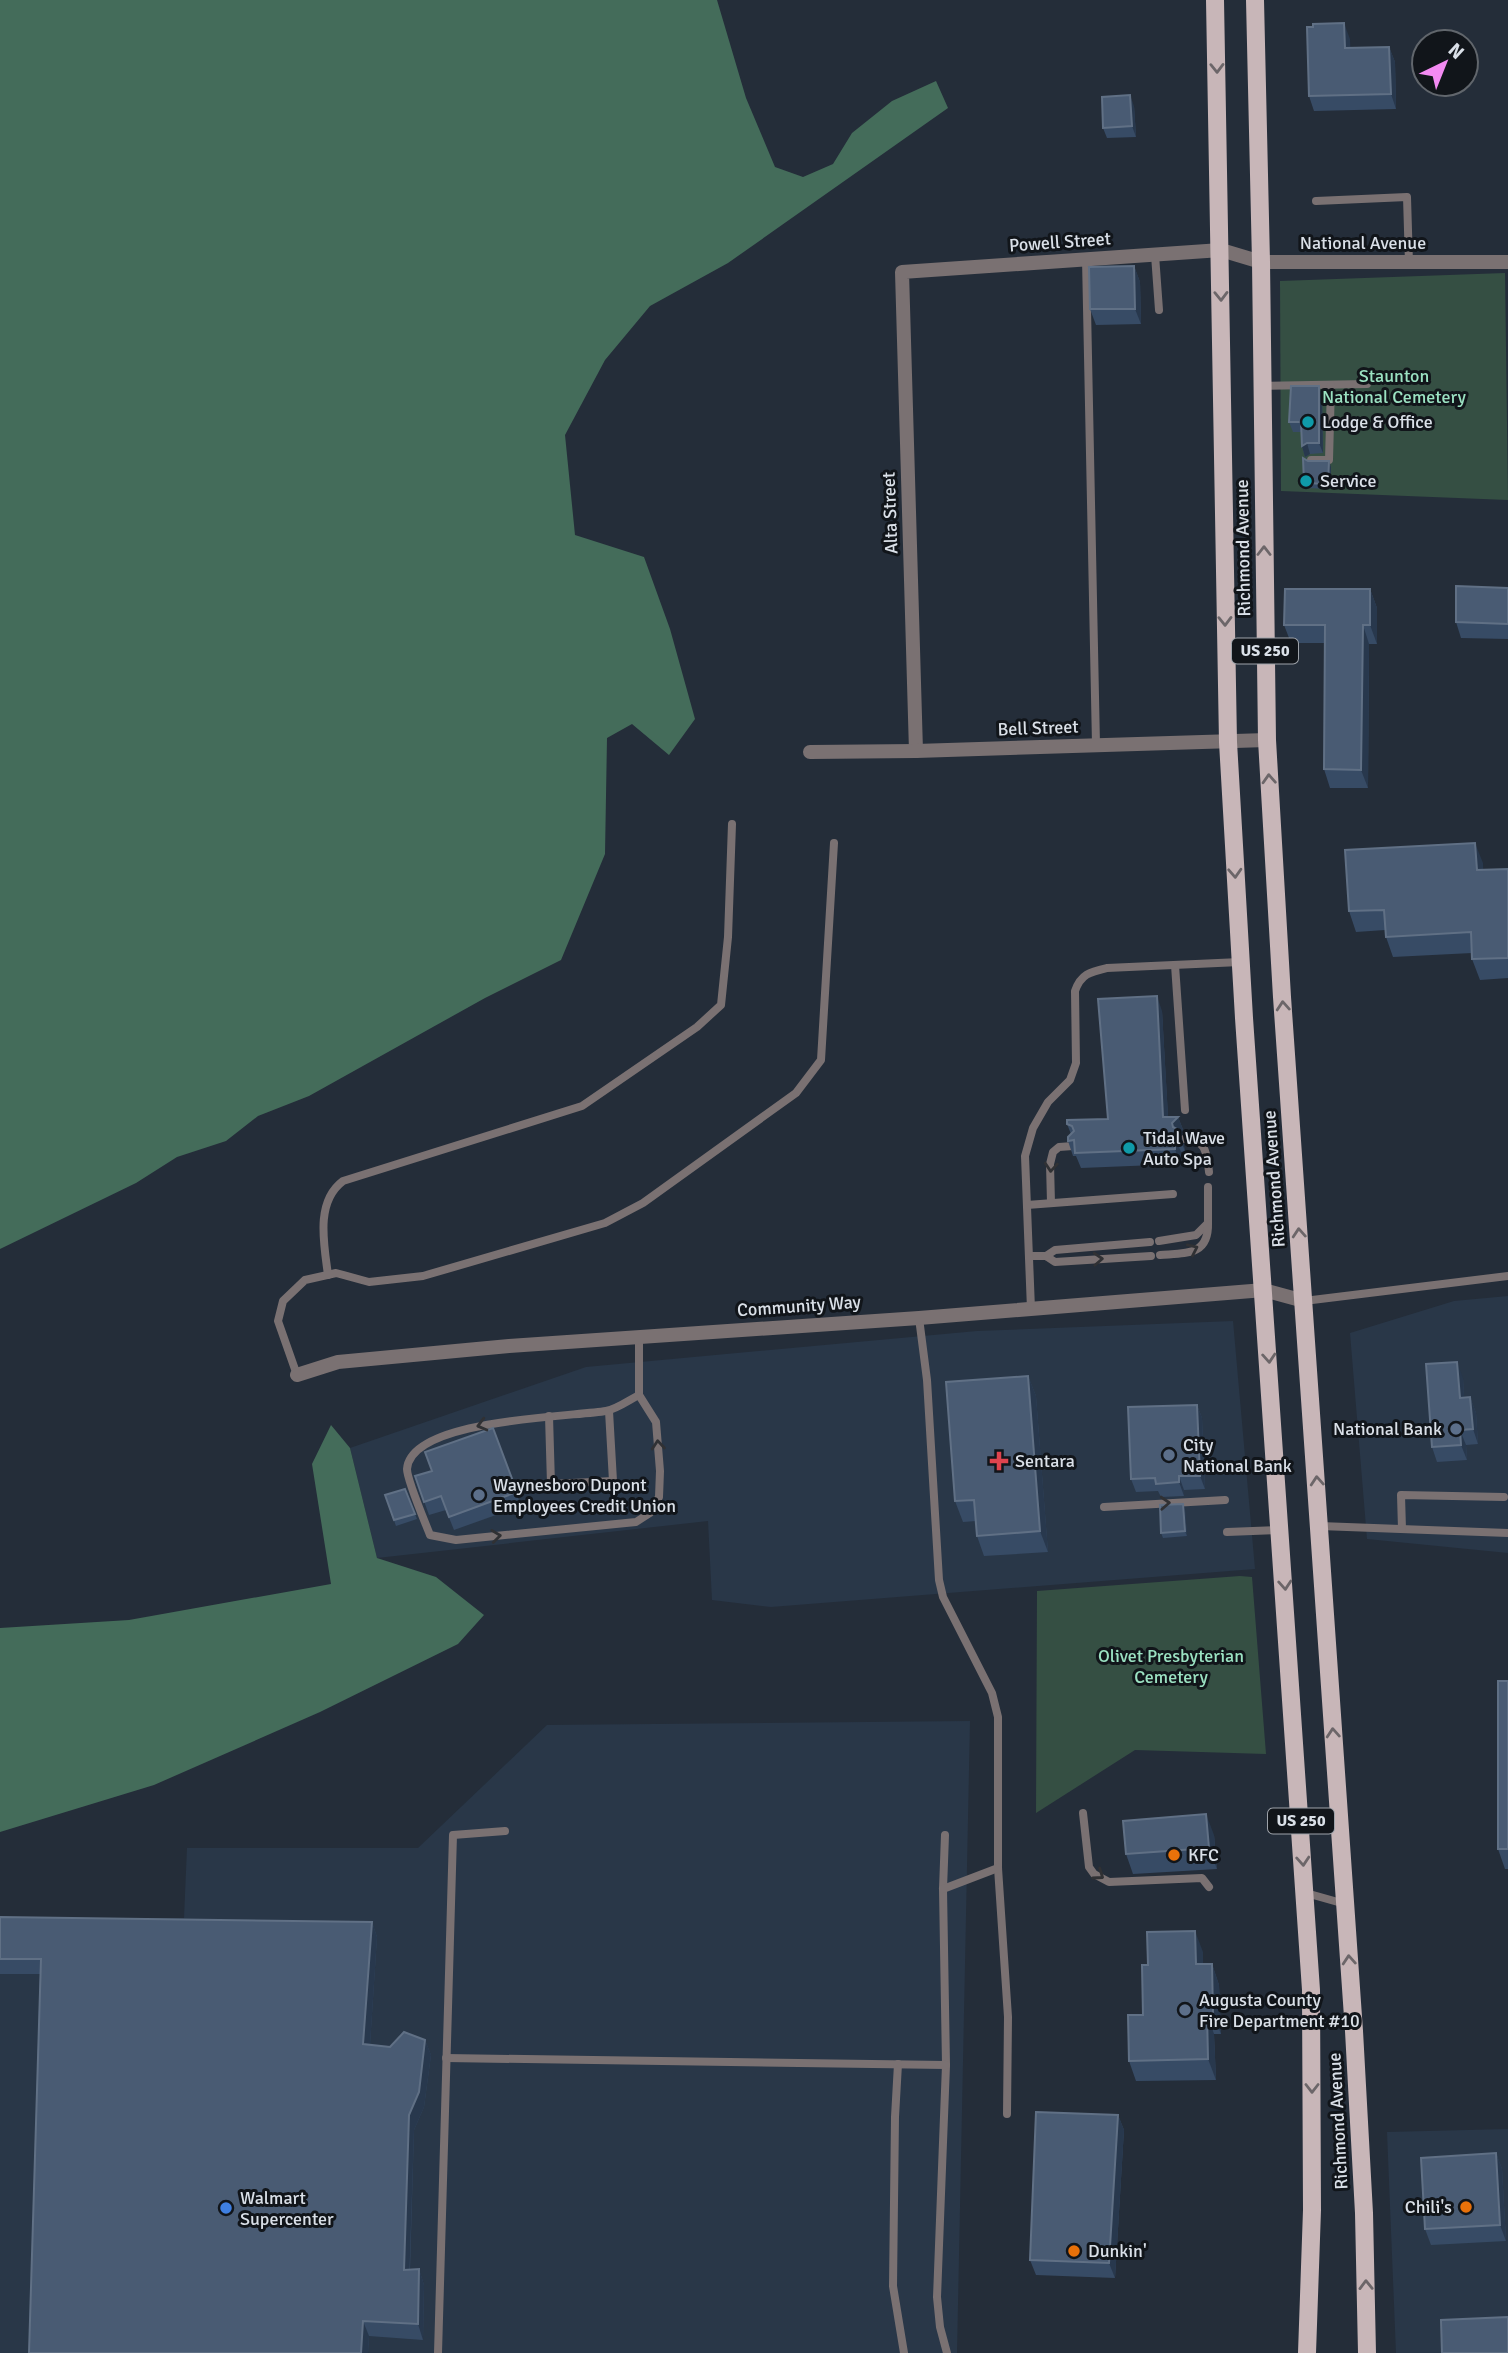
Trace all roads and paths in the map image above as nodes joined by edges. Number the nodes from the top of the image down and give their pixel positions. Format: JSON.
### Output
{"nodes":[{"id":1,"x":1215,"y":0,"type":"edge"},
{"id":2,"x":1255,"y":0,"type":"edge"},
{"id":3,"x":1316,"y":201,"type":"dead end"},
{"id":4,"x":1221,"y":250,"type":"junction"},
{"id":5,"x":1155,"y":255,"type":"junction"},
{"id":6,"x":1086,"y":259,"type":"junction"},
{"id":7,"x":1261,"y":262,"type":"junction"},
{"id":8,"x":1508,"y":262,"type":"edge"},
{"id":9,"x":1409,"y":263,"type":"junction"},
{"id":10,"x":902,"y":272,"type":"joint"},
{"id":11,"x":1159,"y":310,"type":"dead end"},
{"id":12,"x":1367,"y":384,"type":"dead end"},
{"id":13,"x":1331,"y":385,"type":"junction"},
{"id":14,"x":1262,"y":386,"type":"junction"},
{"id":15,"x":1311,"y":460,"type":"edge"},
{"id":16,"x":1267,"y":740,"type":"junction"},
{"id":17,"x":1228,"y":741,"type":"junction"},
{"id":18,"x":1096,"y":745,"type":"junction"},
{"id":19,"x":916,"y":751,"type":"junction"},
{"id":20,"x":810,"y":752,"type":"dead end"},
{"id":21,"x":732,"y":824,"type":"dead end"},
{"id":22,"x":834,"y":843,"type":"dead end"},
{"id":23,"x":1240,"y":962,"type":"junction"},
{"id":24,"x":1175,"y":965,"type":"junction"},
{"id":25,"x":1185,"y":1110,"type":"dead end"},
{"id":26,"x":1184,"y":1139,"type":"dead end"},
{"id":27,"x":1073,"y":1146,"type":"edge"},
{"id":28,"x":1209,"y":1172,"type":"dead end"},
{"id":29,"x":1208,"y":1187,"type":"dead end"},
{"id":30,"x":1173,"y":1194,"type":"dead end"},
{"id":31,"x":1051,"y":1203,"type":"junction"},
{"id":32,"x":1027,"y":1205,"type":"junction"},
{"id":33,"x":1208,"y":1223,"type":"junction"},
{"id":34,"x":1029,"y":1256,"type":"junction"},
{"id":35,"x":1046,"y":1256,"type":"junction"},
{"id":36,"x":328,"y":1275,"type":"junction"},
{"id":37,"x":1508,"y":1276,"type":"edge"},
{"id":38,"x":1264,"y":1290,"type":"junction"},
{"id":39,"x":1304,"y":1301,"type":"junction"},
{"id":40,"x":1031,"y":1309,"type":"junction"},
{"id":41,"x":919,"y":1318,"type":"junction"},
{"id":42,"x":639,"y":1337,"type":"junction"},
{"id":43,"x":296,"y":1375,"type":"joint"},
{"id":44,"x":639,"y":1395,"type":"junction"},
{"id":45,"x":609,"y":1411,"type":"junction"},
{"id":46,"x":549,"y":1416,"type":"junction"},
{"id":47,"x":1504,"y":1497,"type":"dead end"},
{"id":48,"x":1225,"y":1500,"type":"dead end"},
{"id":49,"x":1104,"y":1507,"type":"dead end"},
{"id":50,"x":1320,"y":1526,"type":"junction"},
{"id":51,"x":1402,"y":1529,"type":"junction"},
{"id":52,"x":1281,"y":1530,"type":"junction"},
{"id":53,"x":1227,"y":1532,"type":"dead end"},
{"id":54,"x":1508,"y":1534,"type":"edge"},
{"id":55,"x":1083,"y":1813,"type":"dead end"},
{"id":56,"x":505,"y":1831,"type":"dead end"},
{"id":57,"x":945,"y":1835,"type":"dead end"},
{"id":58,"x":998,"y":1868,"type":"junction"},
{"id":59,"x":1209,"y":1887,"type":"dead end"},
{"id":60,"x":943,"y":1889,"type":"junction"},
{"id":61,"x":1306,"y":1893,"type":"junction"},
{"id":62,"x":1345,"y":1904,"type":"junction"},
{"id":63,"x":446,"y":2058,"type":"junction"},
{"id":64,"x":898,"y":2064,"type":"junction"},
{"id":65,"x":946,"y":2065,"type":"junction"},
{"id":66,"x":1007,"y":2114,"type":"dead end"},
{"id":67,"x":438,"y":2353,"type":"edge"},
{"id":68,"x":904,"y":2353,"type":"edge"},
{"id":69,"x":947,"y":2353,"type":"edge"},
{"id":70,"x":1307,"y":2353,"type":"edge"},
{"id":71,"x":1367,"y":2353,"type":"edge"}],
"edges":[{"from":1,"to":4,"type":"main road","name":"Richmond Avenue","number":"US 250","one_way":true},
{"from":2,"to":7,"type":"main road","name":"Richmond Avenue","number":"US 250"},
{"from":3,"to":9,"type":"lane"},
{"from":4,"to":5,"type":"street","name":"Powell Street"},
{"from":4,"to":7,"type":"street","name":"National Avenue"},
{"from":4,"to":17,"type":"main road","name":"Richmond Avenue","number":"US 250","one_way":true},
{"from":5,"to":6,"type":"street","name":"Powell Street"},
{"from":5,"to":11,"type":"lane"},
{"from":6,"to":10,"type":"street","name":"Powell Street"},
{"from":6,"to":18,"type":"lane"},
{"from":7,"to":9,"type":"street","name":"National Avenue"},
{"from":7,"to":14,"type":"main road","name":"Richmond Avenue","number":"US 250"},
{"from":8,"to":9,"type":"street","name":"National Avenue"},
{"from":10,"to":19,"type":"street","name":"Alta Street"},
{"from":12,"to":13,"type":"lane"},
{"from":13,"to":14,"type":"lane"},
{"from":13,"to":15,"type":"lane"},
{"from":16,"to":14,"type":"main road","name":"Richmond Avenue","number":"US 250","one_way":true},
{"from":16,"to":17,"type":"street","name":"Bell Street"},
{"from":39,"to":16,"type":"main road","name":"Richmond Avenue","number":"US 250","one_way":true},
{"from":17,"to":18,"type":"street","name":"Bell Street"},
{"from":17,"to":23,"type":"main road","name":"Richmond Avenue","number":"US 250","one_way":true},
{"from":18,"to":19,"type":"street","name":"Bell Street"},
{"from":19,"to":20,"type":"street","name":"Bell Street"},
{"from":21,"to":36,"type":"lane"},
{"from":22,"to":36,"type":"lane"},
{"from":23,"to":24,"type":"lane"},
{"from":23,"to":38,"type":"main road","name":"Richmond Avenue","number":"US 250"},
{"from":24,"to":25,"type":"lane"},
{"from":24,"to":32,"type":"lane"},
{"from":26,"to":28,"type":"lane"},
{"from":27,"to":31,"type":"lane","one_way":true},
{"from":29,"to":33,"type":"lane"},
{"from":30,"to":31,"type":"lane"},
{"from":31,"to":32,"type":"lane"},
{"from":32,"to":34,"type":"lane"},
{"from":33,"to":35,"type":"lane"},
{"from":35,"to":33,"type":"lane","one_way":true},
{"from":34,"to":35,"type":"lane"},
{"from":34,"to":40,"type":"lane"},
{"from":36,"to":43,"type":"lane"},
{"from":37,"to":39,"type":"lane"},
{"from":38,"to":39,"type":"street","name":"Community Way"},
{"from":38,"to":40,"type":"street","name":"Community Way"},
{"from":38,"to":52,"type":"main road","name":"Richmond Avenue","number":"US 250","one_way":true},
{"from":50,"to":39,"type":"main road","name":"Richmond Avenue","number":"US 250","one_way":true},
{"from":40,"to":41,"type":"street","name":"Community Way"},
{"from":41,"to":42,"type":"street","name":"Community Way"},
{"from":41,"to":58,"type":"lane"},
{"from":42,"to":43,"type":"street","name":"Community Way"},
{"from":42,"to":44,"type":"lane"},
{"from":44,"to":45,"type":"lane"},
{"from":46,"to":44,"type":"lane","one_way":true},
{"from":45,"to":46,"type":"lane"},
{"from":45,"to":46,"type":"lane"},
{"from":47,"to":51,"type":"lane"},
{"from":49,"to":48,"type":"lane","one_way":true},
{"from":50,"to":51,"type":"lane"},
{"from":62,"to":50,"type":"main road","name":"Richmond Avenue","number":"US 250","one_way":true},
{"from":51,"to":54,"type":"lane"},
{"from":52,"to":53,"type":"lane"},
{"from":52,"to":61,"type":"main road","name":"Richmond Avenue","number":"US 250","one_way":true},
{"from":55,"to":59,"type":"lane","one_way":true},
{"from":56,"to":63,"type":"lane"},
{"from":57,"to":60,"type":"lane"},
{"from":58,"to":60,"type":"lane"},
{"from":58,"to":66,"type":"lane"},
{"from":60,"to":65,"type":"lane"},
{"from":61,"to":62,"type":"lane"},
{"from":61,"to":70,"type":"main road","name":"Richmond Avenue","number":"US 250","one_way":true},
{"from":71,"to":62,"type":"main road","name":"Richmond Avenue","number":"US 250","one_way":true},
{"from":63,"to":64,"type":"lane"},
{"from":63,"to":67,"type":"lane"},
{"from":64,"to":65,"type":"lane"},
{"from":64,"to":68,"type":"lane"},
{"from":65,"to":69,"type":"lane"}]}
